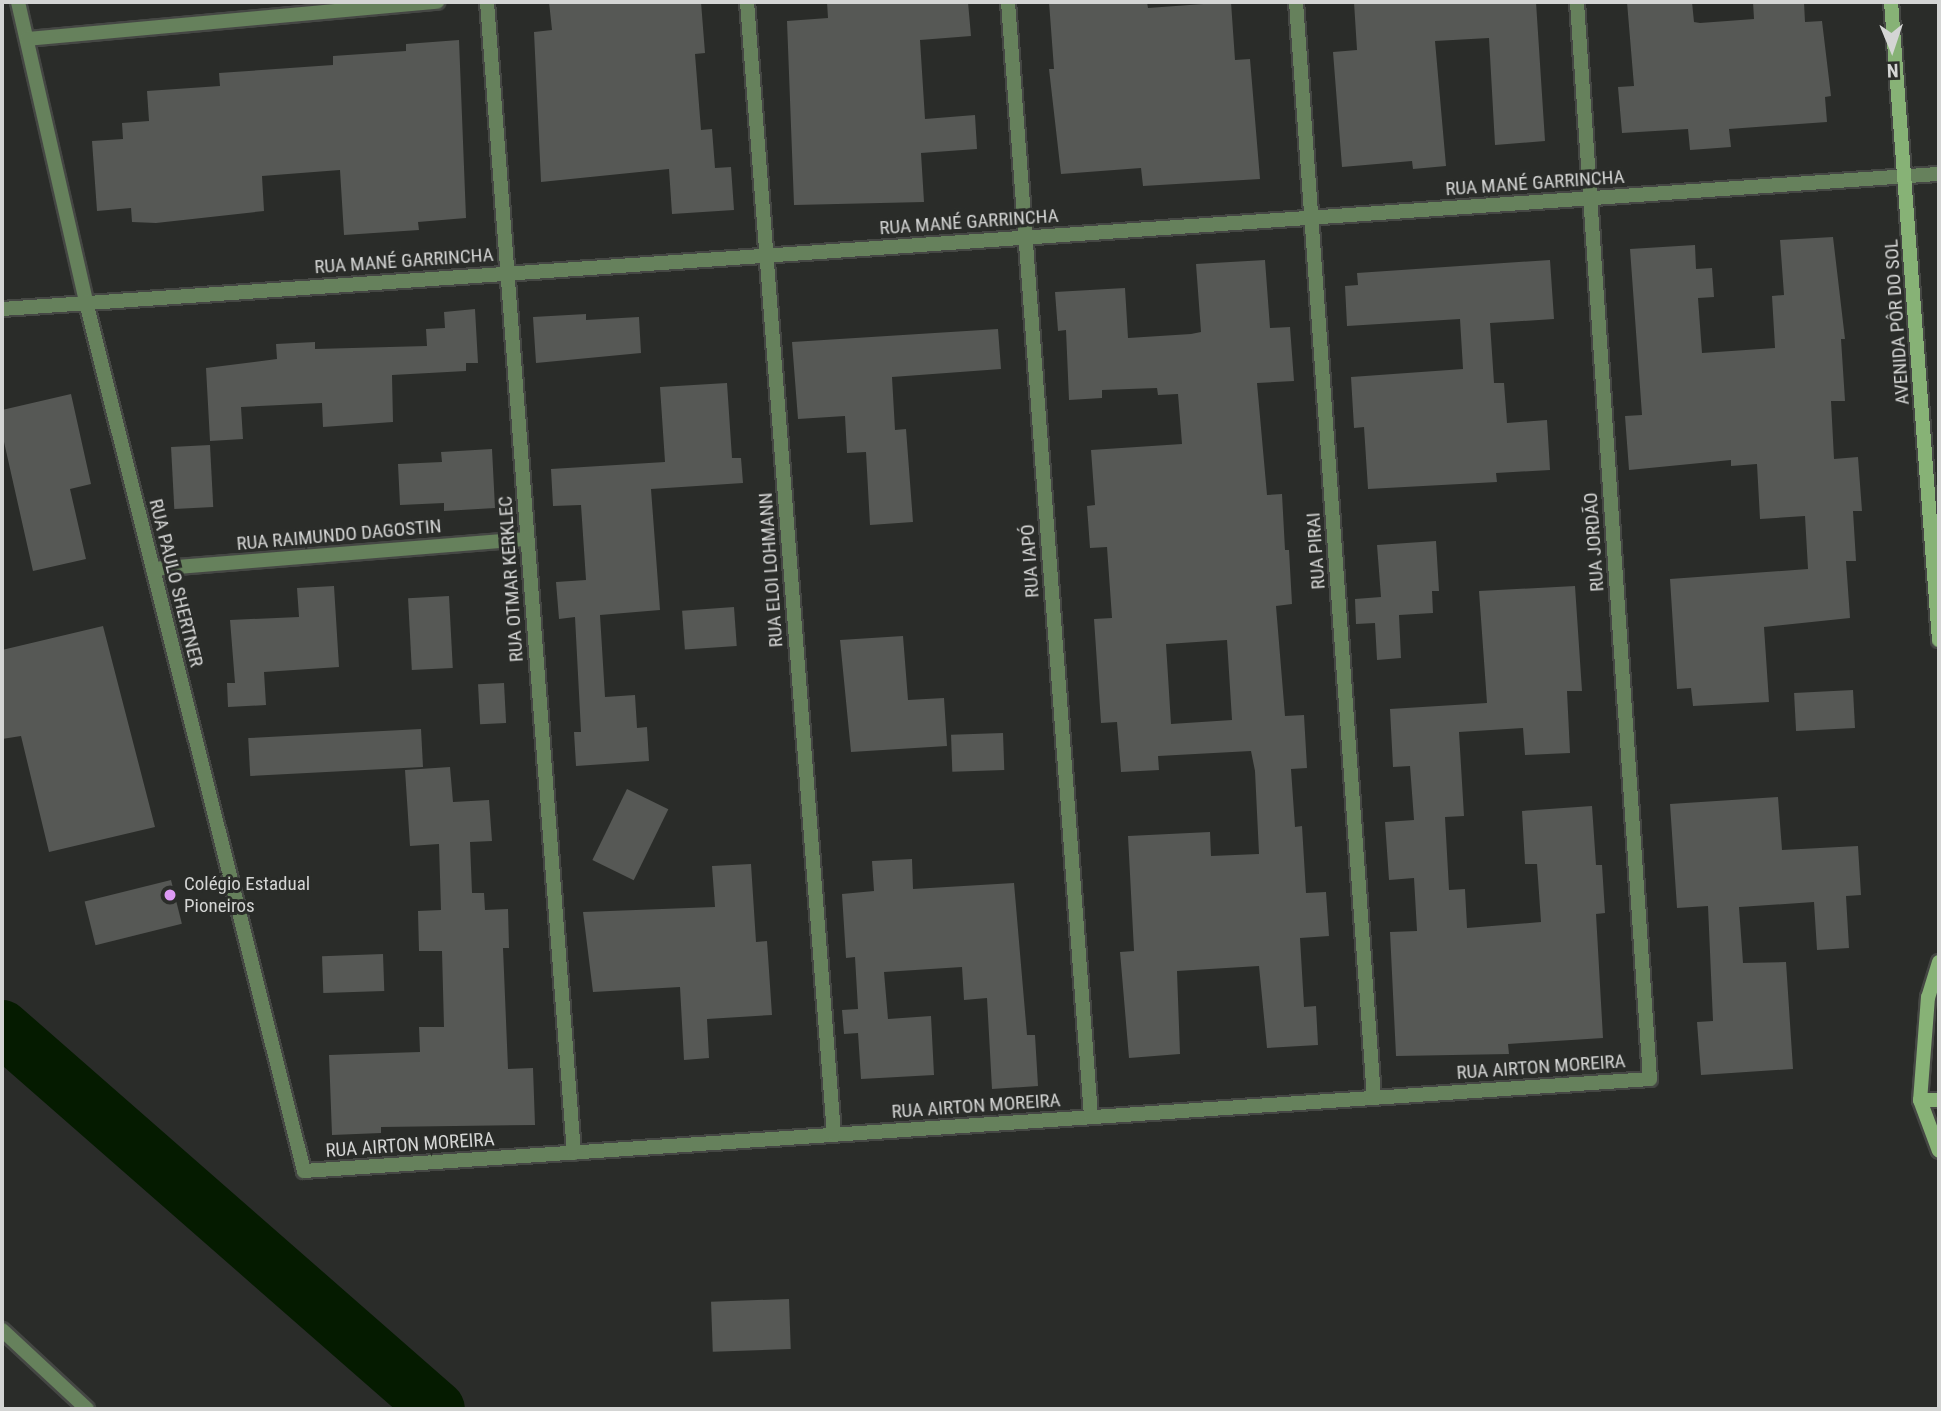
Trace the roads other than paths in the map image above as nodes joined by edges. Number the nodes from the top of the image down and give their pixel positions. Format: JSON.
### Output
{"nodes":[{"id":1,"x":18,"y":2,"type":"edge"},
{"id":2,"x":437,"y":2,"type":"edge"},
{"id":3,"x":487,"y":2,"type":"edge"},
{"id":4,"x":747,"y":2,"type":"edge"},
{"id":5,"x":1007,"y":2,"type":"edge"},
{"id":6,"x":1296,"y":2,"type":"edge"},
{"id":7,"x":1577,"y":2,"type":"edge"},
{"id":8,"x":1891,"y":2,"type":"edge"},
{"id":9,"x":27,"y":38,"type":"junction"},
{"id":10,"x":1939,"y":173,"type":"edge"},
{"id":11,"x":1905,"y":177,"type":"junction"},
{"id":12,"x":1590,"y":198,"type":"junction"},
{"id":13,"x":1311,"y":218,"type":"junction"},
{"id":14,"x":1025,"y":237,"type":"junction"},
{"id":15,"x":766,"y":256,"type":"junction"},
{"id":16,"x":507,"y":273,"type":"junction"},
{"id":17,"x":86,"y":302,"type":"junction"},
{"id":18,"x":2,"y":309,"type":"edge"},
{"id":19,"x":527,"y":539,"type":"junction"},
{"id":20,"x":153,"y":569,"type":"junction"},
{"id":21,"x":1939,"y":640,"type":"edge"},
{"id":22,"x":1939,"y":962,"type":"edge"},
{"id":23,"x":1650,"y":1079,"type":"joint"},
{"id":24,"x":1374,"y":1098,"type":"junction"},
{"id":25,"x":1920,"y":1100,"type":"junction"},
{"id":26,"x":1939,"y":1100,"type":"edge"},
{"id":27,"x":1091,"y":1117,"type":"junction"},
{"id":28,"x":834,"y":1135,"type":"junction"},
{"id":29,"x":1939,"y":1151,"type":"edge"},
{"id":30,"x":574,"y":1153,"type":"junction"},
{"id":31,"x":304,"y":1171,"type":"joint"},
{"id":32,"x":2,"y":1329,"type":"edge"},
{"id":33,"x":87,"y":1409,"type":"edge"}],
"edges":[{"from":1,"to":9,"type":"street","name":"RUA PAULO SHERTNER"},
{"from":2,"to":9,"type":"street"},
{"from":3,"to":16,"type":"street","name":"RUA OTMAR KERKLEC"},
{"from":4,"to":15,"type":"street","name":"RUA ELOI LOHMANN"},
{"from":5,"to":14,"type":"street","name":"RUA IAPÓ"},
{"from":6,"to":13,"type":"street","name":"RUA PIRAI"},
{"from":7,"to":12,"type":"street","name":"RUA JORDÃO"},
{"from":8,"to":11,"type":"street","name":"AVENIDA PÔR DO SOL"},
{"from":9,"to":17,"type":"street","name":"RUA PAULO SHERTNER"},
{"from":10,"to":11,"type":"street","name":"RUA MANÉ GARRINCHA"},
{"from":11,"to":12,"type":"street","name":"RUA MANÉ GARRINCHA"},
{"from":11,"to":21,"type":"street","name":"AVENIDA PÔR DO SOL"},
{"from":12,"to":13,"type":"street","name":"RUA MANÉ GARRINCHA"},
{"from":12,"to":23,"type":"street","name":"RUA JORDÃO"},
{"from":13,"to":14,"type":"street","name":"RUA MANÉ GARRINCHA"},
{"from":13,"to":24,"type":"street","name":"RUA PIRAI"},
{"from":14,"to":15,"type":"street","name":"RUA MANÉ GARRINCHA"},
{"from":14,"to":27,"type":"street","name":"RUA IAPÓ"},
{"from":15,"to":16,"type":"street","name":"RUA MANÉ GARRINCHA"},
{"from":15,"to":28,"type":"street","name":"RUA ELOI LOHMANN"},
{"from":16,"to":17,"type":"street","name":"RUA MANÉ GARRINCHA"},
{"from":16,"to":19,"type":"street","name":"RUA OTMAR KERKLEC"},
{"from":17,"to":18,"type":"street","name":"RUA MANÉ GARRINCHA"},
{"from":17,"to":20,"type":"street","name":"RUA PAULO SHERTNER"},
{"from":19,"to":20,"type":"street","name":"RUA RAIMUNDO DAGOSTIN"},
{"from":19,"to":30,"type":"street","name":"RUA OTMAR KERKLEC"},
{"from":20,"to":31,"type":"street","name":"RUA PAULO SHERTNER"},
{"from":22,"to":25,"type":"street"},
{"from":23,"to":24,"type":"street","name":"RUA AIRTON MOREIRA"},
{"from":24,"to":27,"type":"street","name":"RUA AIRTON MOREIRA"},
{"from":25,"to":26,"type":"street"},
{"from":25,"to":29,"type":"street"},
{"from":27,"to":28,"type":"street","name":"RUA AIRTON MOREIRA"},
{"from":28,"to":30,"type":"street","name":"RUA AIRTON MOREIRA"},
{"from":30,"to":31,"type":"street","name":"RUA AIRTON MOREIRA"},
{"from":32,"to":33,"type":"street"}]}
